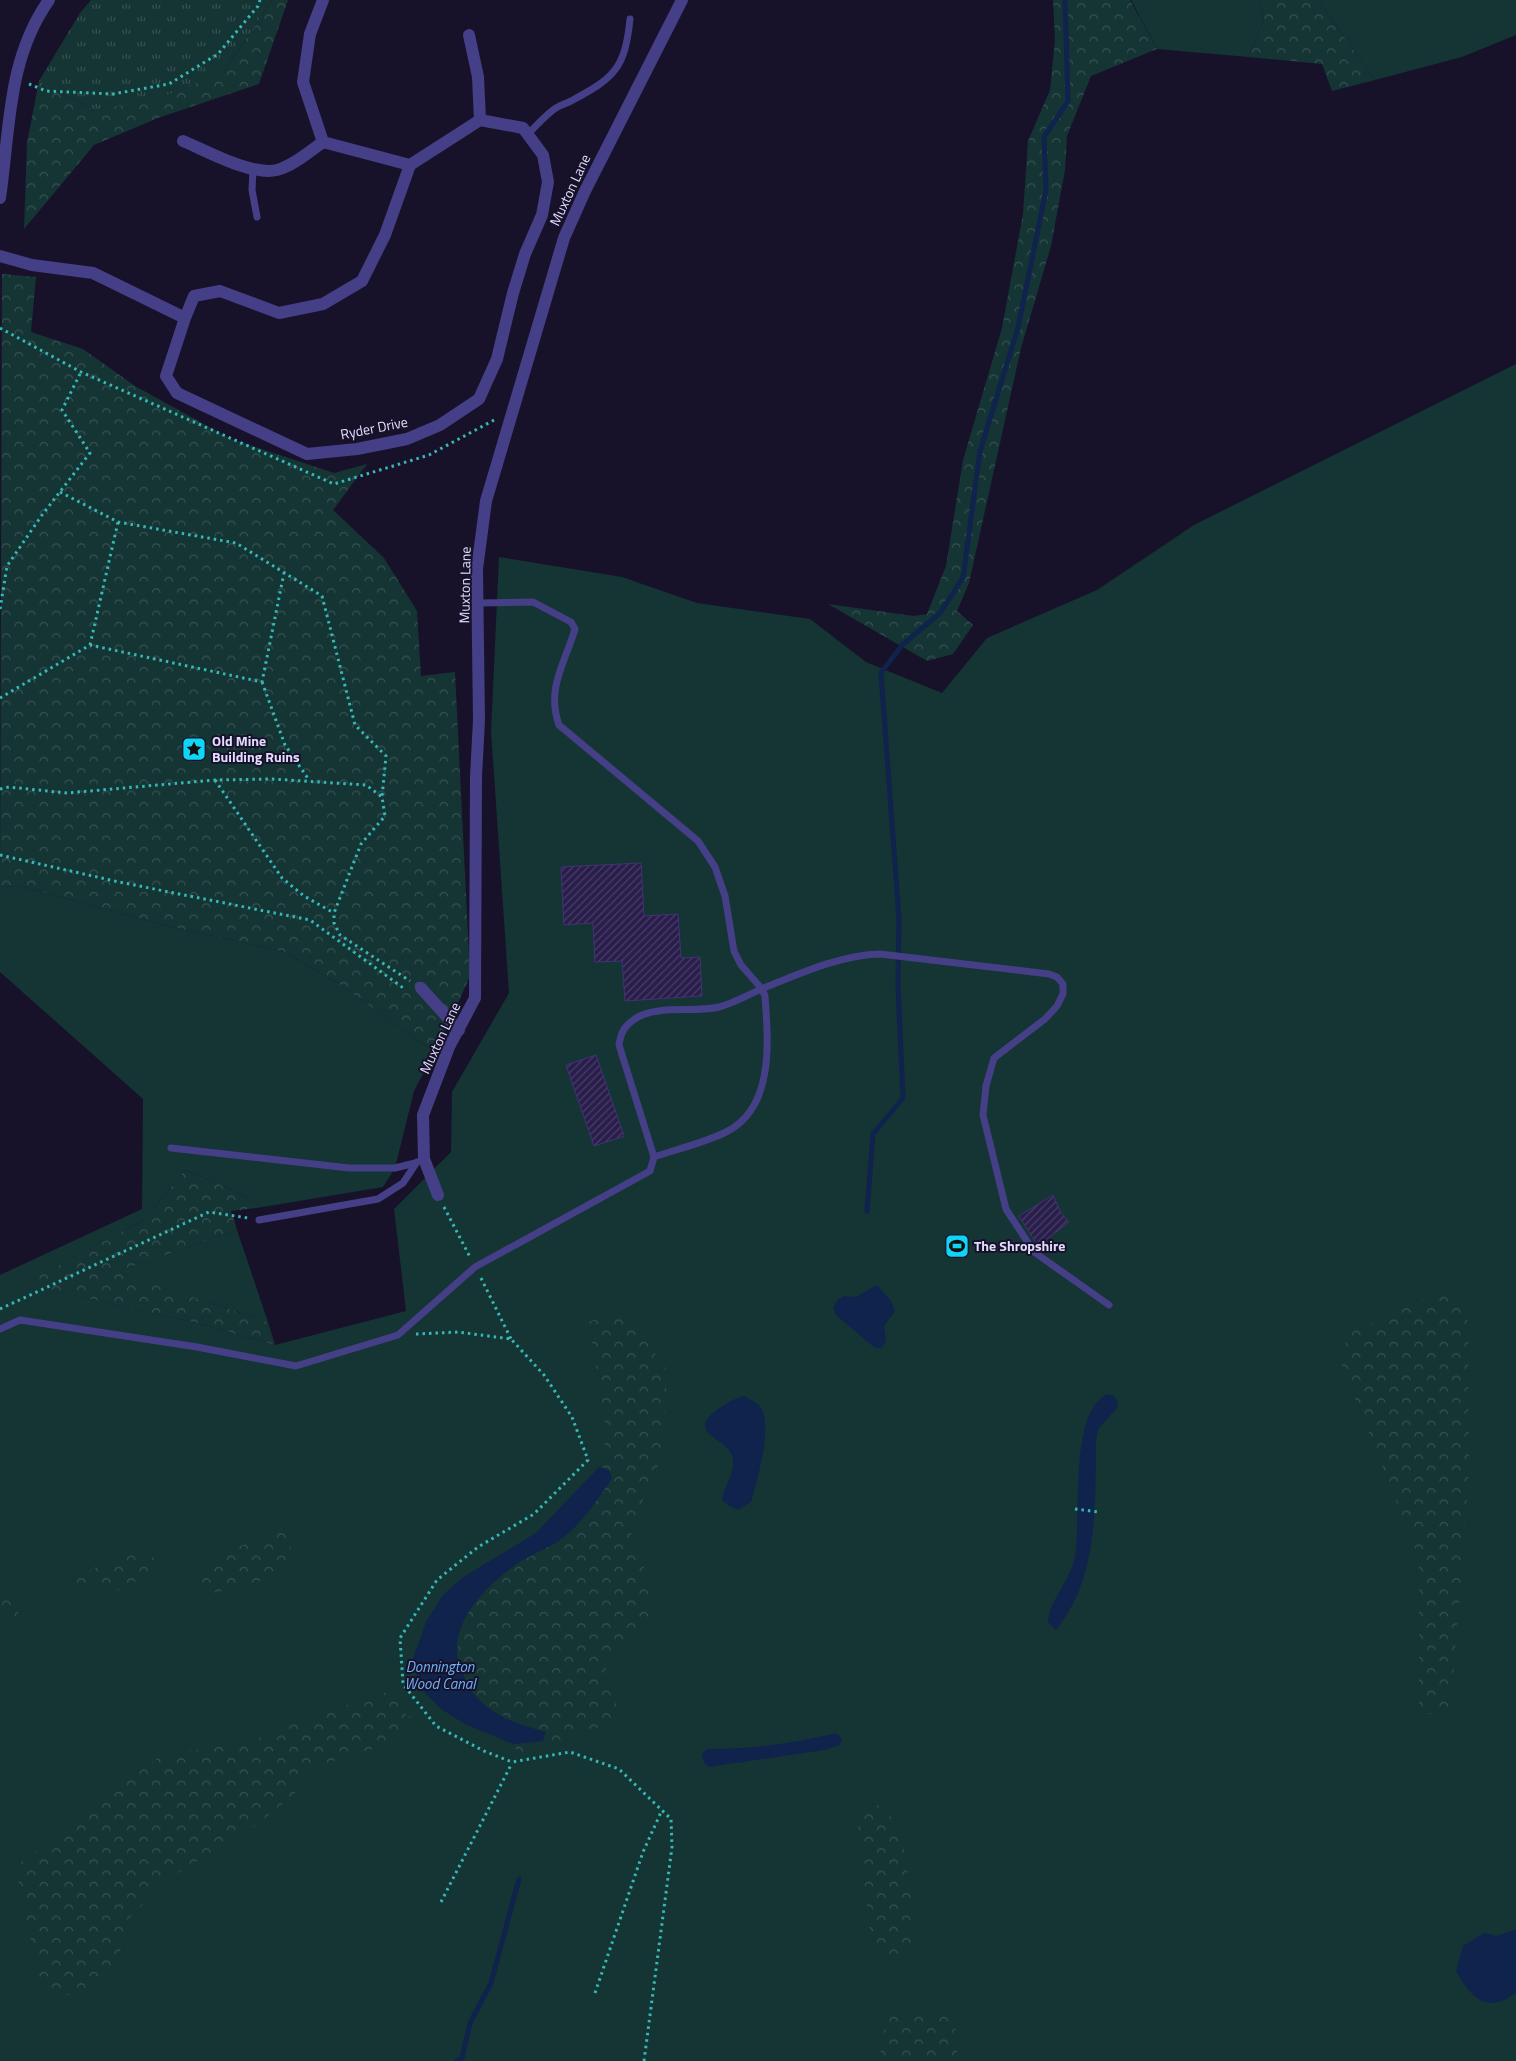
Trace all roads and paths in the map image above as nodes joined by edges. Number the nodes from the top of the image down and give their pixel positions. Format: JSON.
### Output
{"nodes":[{"id":1,"x":49,"y":0,"type":"edge"},
{"id":2,"x":260,"y":0,"type":"edge"},
{"id":3,"x":323,"y":0,"type":"edge"},
{"id":4,"x":682,"y":0,"type":"edge"},
{"id":5,"x":630,"y":19,"type":"dead end"},
{"id":6,"x":469,"y":35,"type":"dead end"},
{"id":7,"x":14,"y":78,"type":"junction"},
{"id":8,"x":480,"y":120,"type":"junction"},
{"id":9,"x":528,"y":134,"type":"junction"},
{"id":10,"x":183,"y":141,"type":"dead end"},
{"id":11,"x":323,"y":142,"type":"junction"},
{"id":12,"x":410,"y":165,"type":"junction"},
{"id":13,"x":254,"y":169,"type":"junction"},
{"id":14,"x":0,"y":198,"type":"edge"},
{"id":15,"x":257,"y":218,"type":"dead end"},
{"id":16,"x":0,"y":256,"type":"edge"},
{"id":17,"x":185,"y":318,"type":"junction"},
{"id":18,"x":0,"y":328,"type":"edge"},
{"id":19,"x":81,"y":372,"type":"junction"},
{"id":20,"x":514,"y":409,"type":"junction"},
{"id":21,"x":60,"y":492,"type":"junction"},
{"id":22,"x":118,"y":522,"type":"junction"},
{"id":23,"x":284,"y":573,"type":"junction"},
{"id":24,"x":479,"y":603,"type":"junction"},
{"id":25,"x":0,"y":608,"type":"edge"},
{"id":26,"x":90,"y":646,"type":"junction"},
{"id":27,"x":262,"y":682,"type":"junction"},
{"id":28,"x":0,"y":698,"type":"edge"},
{"id":29,"x":215,"y":780,"type":"junction"},
{"id":30,"x":309,"y":781,"type":"junction"},
{"id":31,"x":0,"y":789,"type":"edge"},
{"id":32,"x":382,"y":797,"type":"junction"},
{"id":33,"x":0,"y":855,"type":"edge"},
{"id":34,"x":334,"y":912,"type":"junction"},
{"id":35,"x":762,"y":989,"type":"junction"},
{"id":36,"x":417,"y":991,"type":"junction"},
{"id":37,"x":459,"y":1030,"type":"junction"},
{"id":38,"x":171,"y":1148,"type":"dead end"},
{"id":39,"x":654,"y":1157,"type":"junction"},
{"id":40,"x":419,"y":1161,"type":"junction"},
{"id":41,"x":438,"y":1195,"type":"dead end"},
{"id":42,"x":259,"y":1220,"type":"joint"},
{"id":43,"x":1109,"y":1305,"type":"dead end"},
{"id":44,"x":0,"y":1309,"type":"edge"},
{"id":45,"x":0,"y":1329,"type":"edge"},
{"id":46,"x":398,"y":1335,"type":"junction"},
{"id":47,"x":1075,"y":1509,"type":"dead end"},
{"id":48,"x":1099,"y":1512,"type":"dead end"},
{"id":49,"x":512,"y":1762,"type":"junction"},
{"id":50,"x":662,"y":1810,"type":"junction"},
{"id":51,"x":441,"y":1902,"type":"dead end"},
{"id":52,"x":595,"y":1993,"type":"dead end"},
{"id":53,"x":644,"y":2061,"type":"edge"}],
"edges":[{"from":1,"to":7,"type":"street"},
{"from":2,"to":7,"type":"path"},
{"from":3,"to":11,"type":"street"},
{"from":4,"to":20,"type":"street","name":"Muxton Lane"},
{"from":5,"to":9,"type":"lane"},
{"from":6,"to":8,"type":"street"},
{"from":7,"to":14,"type":"street"},
{"from":8,"to":9,"type":"street"},
{"from":8,"to":12,"type":"street"},
{"from":9,"to":17,"type":"street","name":"Ryder Drive"},
{"from":10,"to":13,"type":"street"},
{"from":11,"to":12,"type":"street"},
{"from":11,"to":13,"type":"street"},
{"from":12,"to":17,"type":"street","name":"Ryder Drive"},
{"from":13,"to":15,"type":"lane"},
{"from":16,"to":17,"type":"street"},
{"from":18,"to":19,"type":"path"},
{"from":19,"to":20,"type":"path"},
{"from":19,"to":21,"type":"path"},
{"from":20,"to":24,"type":"street","name":"Muxton Lane"},
{"from":21,"to":22,"type":"path"},
{"from":21,"to":25,"type":"path"},
{"from":22,"to":23,"type":"path"},
{"from":22,"to":26,"type":"path"},
{"from":23,"to":27,"type":"path"},
{"from":23,"to":32,"type":"path"},
{"from":24,"to":35,"type":"lane"},
{"from":24,"to":37,"type":"street","name":"Muxton Lane"},
{"from":26,"to":27,"type":"path"},
{"from":26,"to":28,"type":"path"},
{"from":27,"to":30,"type":"path"},
{"from":29,"to":30,"type":"path"},
{"from":29,"to":31,"type":"path"},
{"from":29,"to":34,"type":"path"},
{"from":30,"to":32,"type":"path"},
{"from":32,"to":34,"type":"path"},
{"from":33,"to":36,"type":"path"},
{"from":34,"to":36,"type":"path"},
{"from":35,"to":39,"type":"lane"},
{"from":35,"to":39,"type":"lane"},
{"from":35,"to":43,"type":"lane"},
{"from":36,"to":37,"type":"street"},
{"from":37,"to":40,"type":"street","name":"Muxton Lane"},
{"from":38,"to":40,"type":"lane"},
{"from":39,"to":46,"type":"lane"},
{"from":40,"to":41,"type":"street","name":"Muxton Lane"},
{"from":40,"to":42,"type":"lane"},
{"from":42,"to":44,"type":"path"},
{"from":45,"to":46,"type":"lane"},
{"from":46,"to":49,"type":"path"},
{"from":47,"to":48,"type":"path"},
{"from":49,"to":50,"type":"path"},
{"from":49,"to":51,"type":"path"},
{"from":50,"to":52,"type":"path"},
{"from":50,"to":53,"type":"path"}]}
